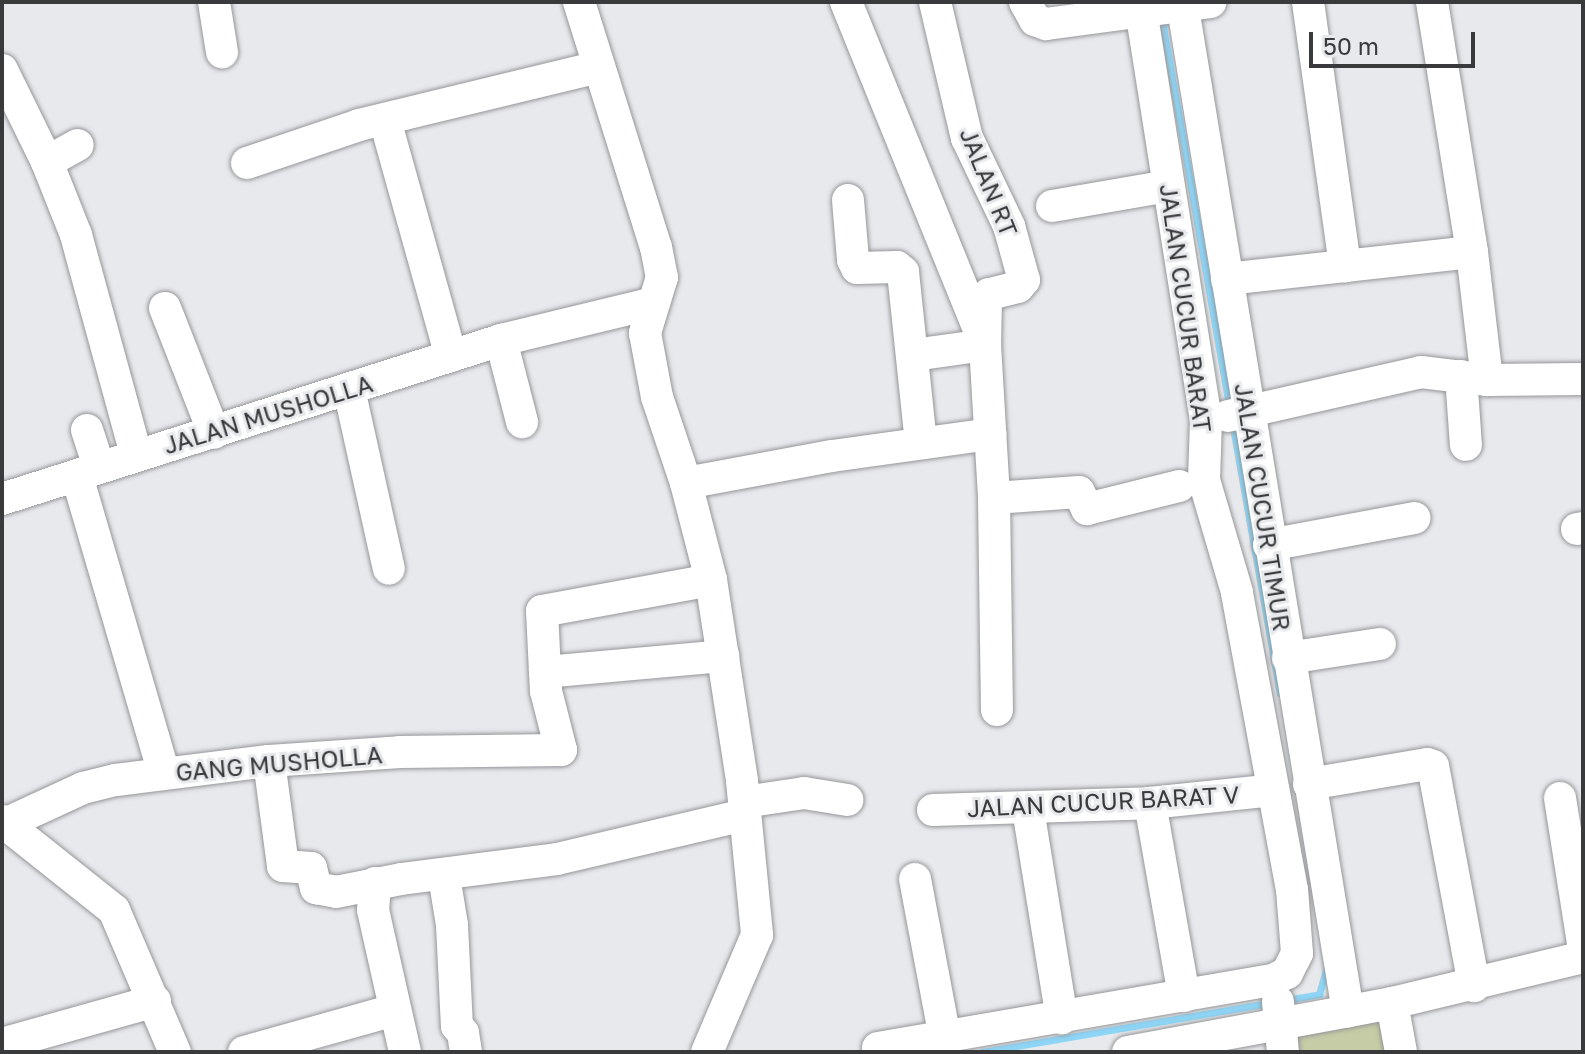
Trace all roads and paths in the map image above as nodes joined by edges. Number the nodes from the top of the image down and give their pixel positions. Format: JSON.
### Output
{"nodes":[{"id":1,"x":214,"y":2,"type":"edge"},
{"id":2,"x":579,"y":2,"type":"edge"},
{"id":3,"x":846,"y":2,"type":"edge"},
{"id":4,"x":935,"y":2,"type":"edge"},
{"id":5,"x":1025,"y":2,"type":"edge"},
{"id":6,"x":1308,"y":2,"type":"edge"},
{"id":7,"x":1432,"y":2,"type":"edge"},
{"id":8,"x":1168,"y":7,"type":"edge"},
{"id":9,"x":222,"y":52,"type":"dead end"},
{"id":10,"x":599,"y":67,"type":"junction"},
{"id":11,"x":2,"y":70,"type":"edge"},
{"id":12,"x":385,"y":120,"type":"junction"},
{"id":13,"x":78,"y":145,"type":"dead end"},
{"id":14,"x":47,"y":162,"type":"junction"},
{"id":15,"x":247,"y":163,"type":"dead end"},
{"id":16,"x":1168,"y":186,"type":"junction"},
{"id":17,"x":848,"y":200,"type":"dead end"},
{"id":18,"x":1052,"y":206,"type":"dead end"},
{"id":19,"x":1472,"y":252,"type":"junction"},
{"id":20,"x":1345,"y":266,"type":"junction"},
{"id":21,"x":1227,"y":279,"type":"junction"},
{"id":22,"x":654,"y":303,"type":"junction"},
{"id":23,"x":165,"y":308,"type":"dead end"},
{"id":24,"x":501,"y":340,"type":"junction"},
{"id":25,"x":985,"y":345,"type":"junction"},
{"id":26,"x":913,"y":355,"type":"junction"},
{"id":27,"x":451,"y":356,"type":"junction"},
{"id":28,"x":1474,"y":378,"type":"junction"},
{"id":29,"x":1583,"y":379,"type":"edge"},
{"id":30,"x":349,"y":389,"type":"junction"},
{"id":31,"x":1227,"y":417,"type":"junction"},
{"id":32,"x":522,"y":422,"type":"dead end"},
{"id":33,"x":87,"y":430,"type":"dead end"},
{"id":34,"x":214,"y":433,"type":"junction"},
{"id":35,"x":990,"y":434,"type":"junction"},
{"id":36,"x":921,"y":442,"type":"junction"},
{"id":37,"x":1466,"y":445,"type":"dead end"},
{"id":38,"x":136,"y":454,"type":"junction"},
{"id":39,"x":88,"y":471,"type":"junction"},
{"id":40,"x":686,"y":483,"type":"junction"},
{"id":41,"x":1179,"y":486,"type":"dead end"},
{"id":42,"x":994,"y":498,"type":"junction"},
{"id":43,"x":2,"y":499,"type":"edge"},
{"id":44,"x":1415,"y":518,"type":"dead end"},
{"id":45,"x":1269,"y":545,"type":"junction"},
{"id":46,"x":389,"y":569,"type":"dead end"},
{"id":47,"x":711,"y":580,"type":"junction"},
{"id":48,"x":1380,"y":644,"type":"dead end"},
{"id":49,"x":723,"y":656,"type":"junction"},
{"id":50,"x":1288,"y":658,"type":"junction"},
{"id":51,"x":545,"y":672,"type":"junction"},
{"id":52,"x":997,"y":710,"type":"dead end"},
{"id":53,"x":269,"y":761,"type":"junction"},
{"id":54,"x":164,"y":774,"type":"junction"},
{"id":55,"x":1309,"y":784,"type":"junction"},
{"id":56,"x":1273,"y":790,"type":"junction"},
{"id":57,"x":847,"y":800,"type":"dead end"},
{"id":58,"x":1150,"y":803,"type":"junction"},
{"id":59,"x":745,"y":808,"type":"junction"},
{"id":60,"x":1569,"y":808,"type":"edge"},
{"id":61,"x":1028,"y":809,"type":"junction"},
{"id":62,"x":933,"y":810,"type":"dead end"},
{"id":63,"x":7,"y":830,"type":"edge"},
{"id":64,"x":444,"y":876,"type":"junction"},
{"id":65,"x":915,"y":879,"type":"dead end"},
{"id":66,"x":375,"y":883,"type":"junction"},
{"id":67,"x":1583,"y":943,"type":"edge"},
{"id":68,"x":1583,"y":957,"type":"edge"},
{"id":69,"x":1474,"y":986,"type":"junction"},
{"id":70,"x":1184,"y":996,"type":"junction"},
{"id":71,"x":155,"y":1001,"type":"junction"},
{"id":72,"x":1392,"y":1003,"type":"junction"},
{"id":73,"x":394,"y":1010,"type":"junction"},
{"id":74,"x":1279,"y":1011,"type":"edge"},
{"id":75,"x":1348,"y":1011,"type":"junction"},
{"id":76,"x":1062,"y":1018,"type":"junction"},
{"id":77,"x":945,"y":1038,"type":"junction"},
{"id":78,"x":2,"y":1044,"type":"edge"},
{"id":79,"x":878,"y":1048,"type":"dead end"},
{"id":80,"x":175,"y":1052,"type":"edge"},
{"id":81,"x":244,"y":1052,"type":"edge"},
{"id":82,"x":405,"y":1052,"type":"edge"},
{"id":83,"x":466,"y":1052,"type":"edge"},
{"id":84,"x":707,"y":1052,"type":"edge"},
{"id":85,"x":1128,"y":1052,"type":"edge"},
{"id":86,"x":1401,"y":1052,"type":"edge"}],
"edges":[{"from":1,"to":9,"type":"street"},
{"from":2,"to":10,"type":"street"},
{"from":3,"to":25,"type":"street"},
{"from":4,"to":25,"type":"street","name":"JALAN RT"},
{"from":5,"to":8,"type":"street"},
{"from":6,"to":20,"type":"street"},
{"from":7,"to":19,"type":"street"},
{"from":8,"to":16,"type":"street","name":"JALAN CUCUR BARAT"},
{"from":8,"to":21,"type":"street","name":"JALAN CUCUR TIMUR"},
{"from":10,"to":12,"type":"street"},
{"from":10,"to":22,"type":"street"},
{"from":11,"to":14,"type":"street","name":"JALAN MUSHOLLA"},
{"from":12,"to":15,"type":"street"},
{"from":12,"to":27,"type":"street"},
{"from":13,"to":14,"type":"street"},
{"from":14,"to":38,"type":"street","name":"JALAN MUSHOLLA"},
{"from":16,"to":18,"type":"street"},
{"from":16,"to":31,"type":"street","name":"JALAN CUCUR BARAT"},
{"from":17,"to":26,"type":"street"},
{"from":19,"to":20,"type":"street"},
{"from":19,"to":28,"type":"street"},
{"from":20,"to":21,"type":"street"},
{"from":21,"to":31,"type":"street","name":"JALAN CUCUR TIMUR"},
{"from":22,"to":24,"type":"street","name":"JALAN MUSHOLLA"},
{"from":22,"to":40,"type":"street"},
{"from":23,"to":34,"type":"street"},
{"from":24,"to":27,"type":"street","name":"JALAN MUSHOLLA"},
{"from":24,"to":32,"type":"street"},
{"from":25,"to":26,"type":"street"},
{"from":25,"to":35,"type":"street","name":"JALAN RT"},
{"from":26,"to":36,"type":"street"},
{"from":27,"to":30,"type":"street","name":"JALAN MUSHOLLA"},
{"from":28,"to":29,"type":"street"},
{"from":28,"to":31,"type":"street"},
{"from":28,"to":37,"type":"street"},
{"from":30,"to":34,"type":"street","name":"JALAN MUSHOLLA"},
{"from":30,"to":46,"type":"street"},
{"from":31,"to":45,"type":"street","name":"JALAN CUCUR TIMUR"},
{"from":31,"to":56,"type":"street","name":"JALAN CUCUR BARAT"},
{"from":33,"to":39,"type":"street"},
{"from":34,"to":38,"type":"street","name":"JALAN MUSHOLLA"},
{"from":35,"to":36,"type":"street"},
{"from":35,"to":42,"type":"street","name":"JALAN RT"},
{"from":36,"to":40,"type":"street"},
{"from":38,"to":39,"type":"street"},
{"from":39,"to":43,"type":"street"},
{"from":39,"to":54,"type":"street"},
{"from":40,"to":47,"type":"street"},
{"from":41,"to":42,"type":"street"},
{"from":42,"to":52,"type":"street","name":"JALAN RT"},
{"from":44,"to":45,"type":"street"},
{"from":45,"to":50,"type":"street","name":"JALAN CUCUR TIMUR"},
{"from":47,"to":49,"type":"street"},
{"from":47,"to":51,"type":"street"},
{"from":48,"to":50,"type":"street"},
{"from":49,"to":51,"type":"street"},
{"from":49,"to":59,"type":"street"},
{"from":50,"to":55,"type":"street","name":"JALAN CUCUR TIMUR"},
{"from":51,"to":53,"type":"street","name":"GANG MUSHOLLA"},
{"from":53,"to":54,"type":"street","name":"GANG MUSHOLLA"},
{"from":53,"to":66,"type":"street"},
{"from":54,"to":63,"type":"street","name":"GANG MUSHOLLA"},
{"from":55,"to":69,"type":"street"},
{"from":55,"to":75,"type":"street","name":"JALAN CUCUR TIMUR"},
{"from":56,"to":58,"type":"street","name":"JALAN CUCUR BARAT V"},
{"from":56,"to":74,"type":"street","name":"JALAN CUCUR BARAT"},
{"from":57,"to":59,"type":"street"},
{"from":58,"to":61,"type":"street","name":"JALAN CUCUR BARAT V"},
{"from":58,"to":70,"type":"street"},
{"from":59,"to":64,"type":"street"},
{"from":59,"to":84,"type":"street"},
{"from":60,"to":67,"type":"street"},
{"from":61,"to":62,"type":"street","name":"JALAN CUCUR BARAT V"},
{"from":61,"to":76,"type":"street"},
{"from":63,"to":71,"type":"street"},
{"from":64,"to":66,"type":"street"},
{"from":64,"to":83,"type":"street"},
{"from":65,"to":77,"type":"street"},
{"from":66,"to":73,"type":"street"},
{"from":68,"to":69,"type":"street"},
{"from":69,"to":72,"type":"street"},
{"from":70,"to":74,"type":"street"},
{"from":70,"to":76,"type":"street"},
{"from":71,"to":78,"type":"street"},
{"from":71,"to":80,"type":"street"},
{"from":72,"to":75,"type":"street"},
{"from":72,"to":86,"type":"street"},
{"from":73,"to":81,"type":"street"},
{"from":73,"to":82,"type":"street"},
{"from":74,"to":75,"type":"street"},
{"from":74,"to":85,"type":"street"},
{"from":76,"to":77,"type":"street"},
{"from":77,"to":79,"type":"street"}]}
